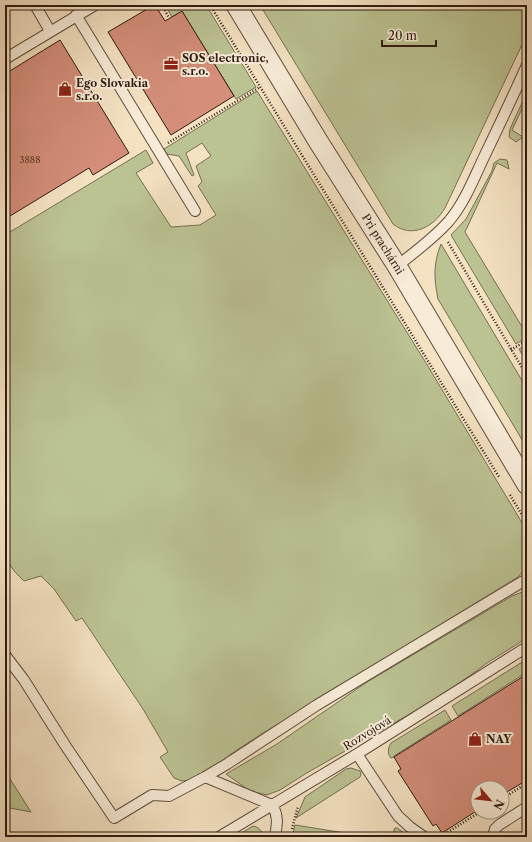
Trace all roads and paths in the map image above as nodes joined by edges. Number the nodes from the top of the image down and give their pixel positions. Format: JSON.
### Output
{"nodes":[{"id":1,"x":35,"y":5,"type":"edge"},
{"id":2,"x":95,"y":5,"type":"edge"},
{"id":3,"x":162,"y":5,"type":"edge"},
{"id":4,"x":210,"y":5,"type":"edge"},
{"id":5,"x":236,"y":5,"type":"edge"},
{"id":6,"x":76,"y":16,"type":"junction"},
{"id":7,"x":169,"y":18,"type":"dead end"},
{"id":8,"x":50,"y":31,"type":"junction"},
{"id":9,"x":5,"y":59,"type":"edge"},
{"id":10,"x":527,"y":66,"type":"edge"},
{"id":11,"x":260,"y":87,"type":"junction"},
{"id":12,"x":158,"y":150,"type":"junction"},
{"id":13,"x":195,"y":211,"type":"dead end"},
{"id":14,"x":440,"y":230,"type":"junction"},
{"id":15,"x":396,"y":266,"type":"junction"},
{"id":16,"x":527,"y":340,"type":"edge"},
{"id":17,"x":511,"y":350,"type":"junction"},
{"id":18,"x":527,"y":376,"type":"edge"},
{"id":19,"x":502,"y":482,"type":"dead end"},
{"id":20,"x":527,"y":485,"type":"edge"},
{"id":21,"x":506,"y":489,"type":"dead end"},
{"id":22,"x":527,"y":523,"type":"edge"},
{"id":23,"x":527,"y":579,"type":"edge"},
{"id":24,"x":527,"y":647,"type":"edge"},
{"id":25,"x":5,"y":655,"type":"edge"},
{"id":26,"x":357,"y":754,"type":"junction"},
{"id":27,"x":205,"y":777,"type":"junction"},
{"id":28,"x":527,"y":783,"type":"edge"},
{"id":29,"x":302,"y":787,"type":"junction"},
{"id":30,"x":510,"y":794,"type":"edge"},
{"id":31,"x":272,"y":805,"type":"junction"},
{"id":32,"x":526,"y":807,"type":"edge"},
{"id":33,"x":470,"y":818,"type":"edge"},
{"id":34,"x":292,"y":830,"type":"dead end"},
{"id":35,"x":219,"y":837,"type":"edge"},
{"id":36,"x":275,"y":837,"type":"edge"},
{"id":37,"x":424,"y":837,"type":"edge"},
{"id":38,"x":440,"y":837,"type":"edge"},
{"id":39,"x":493,"y":837,"type":"edge"}],
"edges":[{"from":1,"to":8,"type":"lane"},
{"from":2,"to":6,"type":"lane"},
{"from":3,"to":7,"type":"path"},
{"from":4,"to":11,"type":"path"},
{"from":5,"to":15,"type":"street","name":"Pri prachárni"},
{"from":6,"to":8,"type":"lane"},
{"from":6,"to":12,"type":"lane"},
{"from":8,"to":9,"type":"lane"},
{"from":10,"to":14,"type":"lane"},
{"from":11,"to":12,"type":"path"},
{"from":11,"to":19,"type":"path"},
{"from":12,"to":13,"type":"lane"},
{"from":14,"to":15,"type":"lane"},
{"from":14,"to":17,"type":"path"},
{"from":15,"to":20,"type":"street","name":"Pri prachárni"},
{"from":16,"to":17,"type":"path"},
{"from":17,"to":18,"type":"path"},
{"from":21,"to":22,"type":"path"},
{"from":23,"to":27,"type":"lane"},
{"from":24,"to":26,"type":"lane","name":"Rozvojová"},
{"from":25,"to":27,"type":"lane"},
{"from":26,"to":29,"type":"lane","name":"Rozvojová"},
{"from":26,"to":37,"type":"lane"},
{"from":27,"to":31,"type":"lane"},
{"from":28,"to":30,"type":"path"},
{"from":29,"to":31,"type":"lane","name":"Rozvojová"},
{"from":29,"to":34,"type":"path"},
{"from":31,"to":35,"type":"lane","name":"Rozvojová"},
{"from":31,"to":36,"type":"lane"},
{"from":32,"to":39,"type":"lane"},
{"from":33,"to":38,"type":"path"}]}
